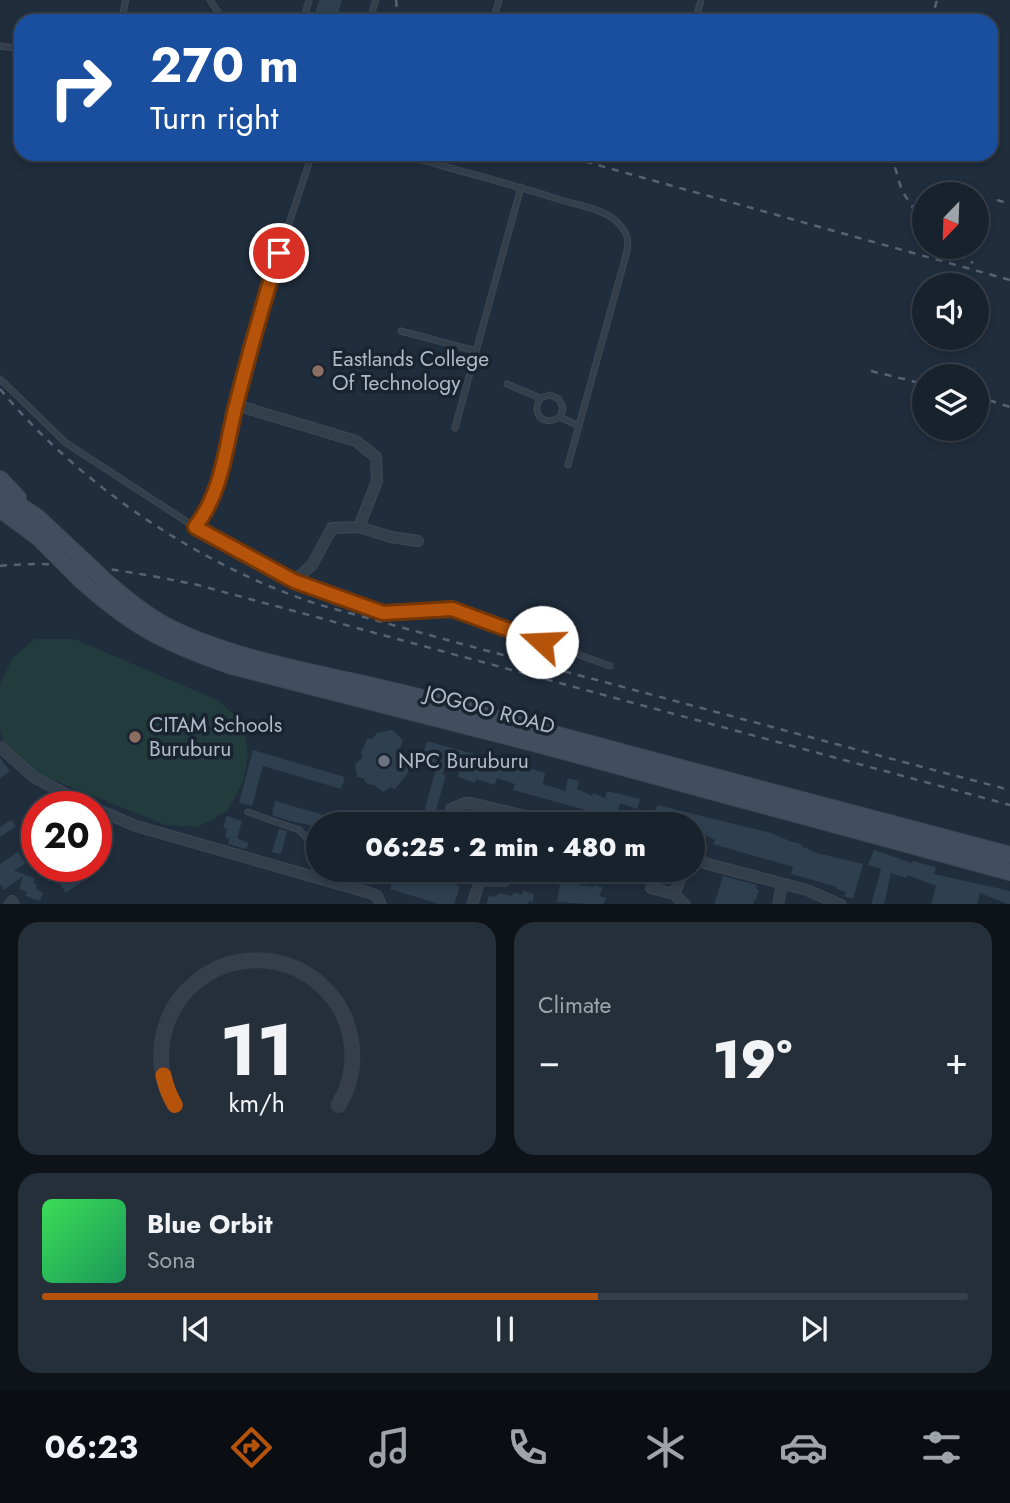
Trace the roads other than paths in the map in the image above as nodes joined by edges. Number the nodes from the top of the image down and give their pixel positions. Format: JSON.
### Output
{"nodes":[{"id":1,"x":310,"y":161,"type":"edge"},
{"id":2,"x":425,"y":161,"type":"edge"},
{"id":3,"x":521,"y":187,"type":"junction"},
{"id":4,"x":401,"y":331,"type":"dead end"},
{"id":5,"x":476,"y":351,"type":"junction"},
{"id":6,"x":0,"y":379,"type":"edge"},
{"id":7,"x":507,"y":384,"type":"dead end"},
{"id":8,"x":540,"y":398,"type":"junction"},
{"id":9,"x":236,"y":405,"type":"junction"},
{"id":10,"x":559,"y":418,"type":"junction"},
{"id":11,"x":579,"y":426,"type":"junction"},
{"id":12,"x":455,"y":428,"type":"dead end"},
{"id":13,"x":568,"y":466,"type":"dead end"},
{"id":14,"x":0,"y":479,"type":"edge"},
{"id":15,"x":0,"y":493,"type":"edge"},
{"id":16,"x":0,"y":509,"type":"edge"},
{"id":17,"x":37,"y":517,"type":"junction"},
{"id":18,"x":0,"y":519,"type":"edge"},
{"id":19,"x":195,"y":527,"type":"junction"},
{"id":20,"x":359,"y":527,"type":"junction"},
{"id":21,"x":38,"y":537,"type":"junction"},
{"id":22,"x":418,"y":541,"type":"dead end"},
{"id":23,"x":294,"y":581,"type":"junction"},
{"id":24,"x":610,"y":666,"type":"dead end"},
{"id":25,"x":0,"y":747,"type":"edge"},
{"id":26,"x":60,"y":791,"type":"edge"},
{"id":27,"x":451,"y":809,"type":"dead end"},
{"id":28,"x":502,"y":812,"type":"edge"},
{"id":29,"x":248,"y":813,"type":"dead end"},
{"id":30,"x":112,"y":815,"type":"edge"},
{"id":31,"x":306,"y":837,"type":"edge"},
{"id":32,"x":1010,"y":855,"type":"edge"},
{"id":33,"x":705,"y":863,"type":"edge"},
{"id":34,"x":306,"y":871,"type":"edge"},
{"id":35,"x":1006,"y":872,"type":"edge"},
{"id":36,"x":340,"y":882,"type":"edge"},
{"id":37,"x":479,"y":882,"type":"edge"},
{"id":38,"x":679,"y":882,"type":"edge"},
{"id":39,"x":782,"y":884,"type":"junction"},
{"id":40,"x":651,"y":888,"type":"dead end"},
{"id":41,"x":674,"y":894,"type":"junction"},
{"id":42,"x":381,"y":904,"type":"edge"},
{"id":43,"x":472,"y":904,"type":"edge"},
{"id":44,"x":684,"y":904,"type":"edge"},
{"id":45,"x":778,"y":904,"type":"edge"},
{"id":46,"x":839,"y":904,"type":"edge"}],
"edges":[{"from":1,"to":9,"type":"lane"},
{"from":2,"to":3,"type":"lane"},
{"from":3,"to":5,"type":"lane"},
{"from":3,"to":11,"type":"lane"},
{"from":4,"to":5,"type":"lane"},
{"from":5,"to":12,"type":"lane"},
{"from":6,"to":19,"type":"lane"},
{"from":7,"to":8,"type":"lane"},
{"from":8,"to":10,"type":"lane"},
{"from":8,"to":10,"type":"lane"},
{"from":9,"to":19,"type":"street"},
{"from":9,"to":20,"type":"street"},
{"from":10,"to":11,"type":"lane"},
{"from":11,"to":13,"type":"lane"},
{"from":14,"to":17,"type":"main road"},
{"from":15,"to":17,"type":"main road","name":"JOGOO ROAD"},
{"from":16,"to":21,"type":"main road","name":"JOGOO ROAD"},
{"from":17,"to":32,"type":"main road","name":"JOGOO ROAD","bridge":true},
{"from":18,"to":21,"type":"main road"},
{"from":19,"to":23,"type":"lane"},
{"from":20,"to":22,"type":"street"},
{"from":20,"to":23,"type":"street"},
{"from":21,"to":35,"type":"main road","name":"JOGOO ROAD","bridge":true},
{"from":23,"to":24,"type":"lane"},
{"from":25,"to":26,"type":"street"},
{"from":27,"to":28,"type":"street"},
{"from":29,"to":31,"type":"lane"},
{"from":30,"to":34,"type":"street"},
{"from":33,"to":39,"type":"street"},
{"from":36,"to":42,"type":"street"},
{"from":37,"to":43,"type":"street"},
{"from":38,"to":41,"type":"street"},
{"from":39,"to":45,"type":"street"},
{"from":39,"to":46,"type":"street"},
{"from":40,"to":41,"type":"street"},
{"from":41,"to":44,"type":"street"}]}
